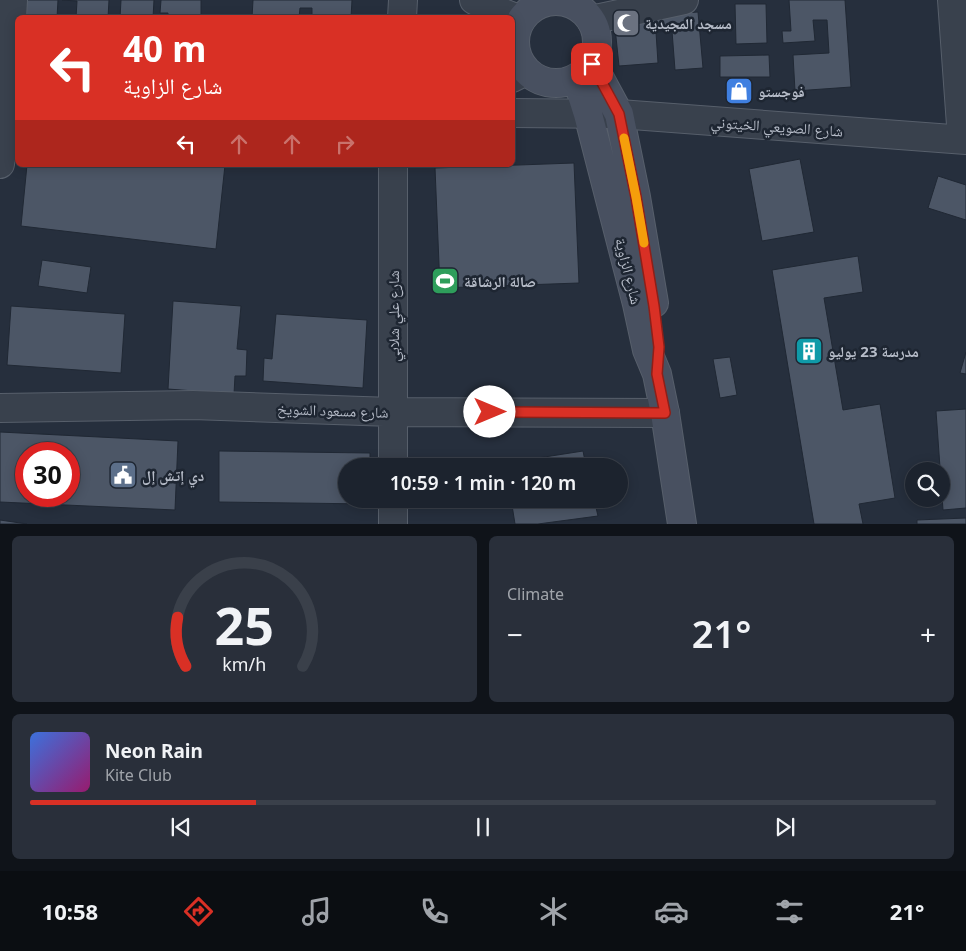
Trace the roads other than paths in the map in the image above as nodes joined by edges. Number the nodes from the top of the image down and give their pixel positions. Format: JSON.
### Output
{"nodes":[{"id":1,"x":13,"y":0,"type":"edge"},
{"id":2,"x":402,"y":0,"type":"edge"},
{"id":3,"x":474,"y":0,"type":"edge"},
{"id":4,"x":684,"y":0,"type":"edge"},
{"id":5,"x":952,"y":0,"type":"edge"},
{"id":6,"x":542,"y":2,"type":"edge"},
{"id":7,"x":585,"y":10,"type":"edge"},
{"id":8,"x":402,"y":15,"type":"edge"},
{"id":9,"x":508,"y":15,"type":"edge"},
{"id":10,"x":515,"y":18,"type":"edge"},
{"id":11,"x":521,"y":20,"type":"junction"},
{"id":12,"x":515,"y":40,"type":"edge"},
{"id":13,"x":515,"y":50,"type":"edge"},
{"id":14,"x":585,"y":71,"type":"junction"},
{"id":15,"x":519,"y":75,"type":"edge"},
{"id":16,"x":9,"y":87,"type":"edge"},
{"id":17,"x":515,"y":113,"type":"edge"},
{"id":18,"x":588,"y":114,"type":"junction"},
{"id":19,"x":619,"y":114,"type":"junction"},
{"id":20,"x":964,"y":140,"type":"edge"},
{"id":21,"x":0,"y":164,"type":"edge"},
{"id":22,"x":393,"y":167,"type":"edge"},
{"id":23,"x":657,"y":374,"type":"junction"},
{"id":24,"x":0,"y":408,"type":"edge"},
{"id":25,"x":392,"y":412,"type":"junction"},
{"id":26,"x":665,"y":413,"type":"junction"},
{"id":27,"x":393,"y":458,"type":"edge"},
{"id":28,"x":393,"y":508,"type":"edge"},
{"id":29,"x":393,"y":524,"type":"edge"},
{"id":30,"x":682,"y":524,"type":"edge"}],
"edges":[{"from":1,"to":16,"type":"street"},
{"from":2,"to":8,"type":"street"},
{"from":3,"to":9,"type":"street"},
{"from":4,"to":7,"type":"street"},
{"from":5,"to":20,"type":"street"},
{"from":6,"to":7,"type":"main road"},
{"from":6,"to":11,"type":"main road"},
{"from":7,"to":14,"type":"main road"},
{"from":10,"to":11,"type":"street"},
{"from":11,"to":12,"type":"main road"},
{"from":13,"to":15,"type":"main road"},
{"from":14,"to":15,"type":"main road"},
{"from":14,"to":18,"type":"main road","name":"شارع الزاوية"},
{"from":14,"to":19,"type":"main road"},
{"from":16,"to":21,"type":"street"},
{"from":17,"to":18,"type":"street","name":"شارع الصويعي الخيتوني"},
{"from":18,"to":19,"type":"street","name":"شارع الصويعي الخيتوني"},
{"from":18,"to":23,"type":"main road","name":"شارع الزاوية"},
{"from":19,"to":20,"type":"street","name":"شارع الصويعي الخيتوني"},
{"from":19,"to":23,"type":"main road"},
{"from":22,"to":25,"type":"street","name":"شارع علي شلابي"},
{"from":23,"to":26,"type":"main road","name":"شارع الزاوية"},
{"from":24,"to":25,"type":"street","name":"شارع مسعود الشويخ"},
{"from":25,"to":26,"type":"street","name":"شارع مسعود الشويخ"},
{"from":25,"to":27,"type":"street","name":"شارع علي شلابي"},
{"from":26,"to":30,"type":"main road","name":"شارع الزاوية"},
{"from":28,"to":29,"type":"street"}]}
